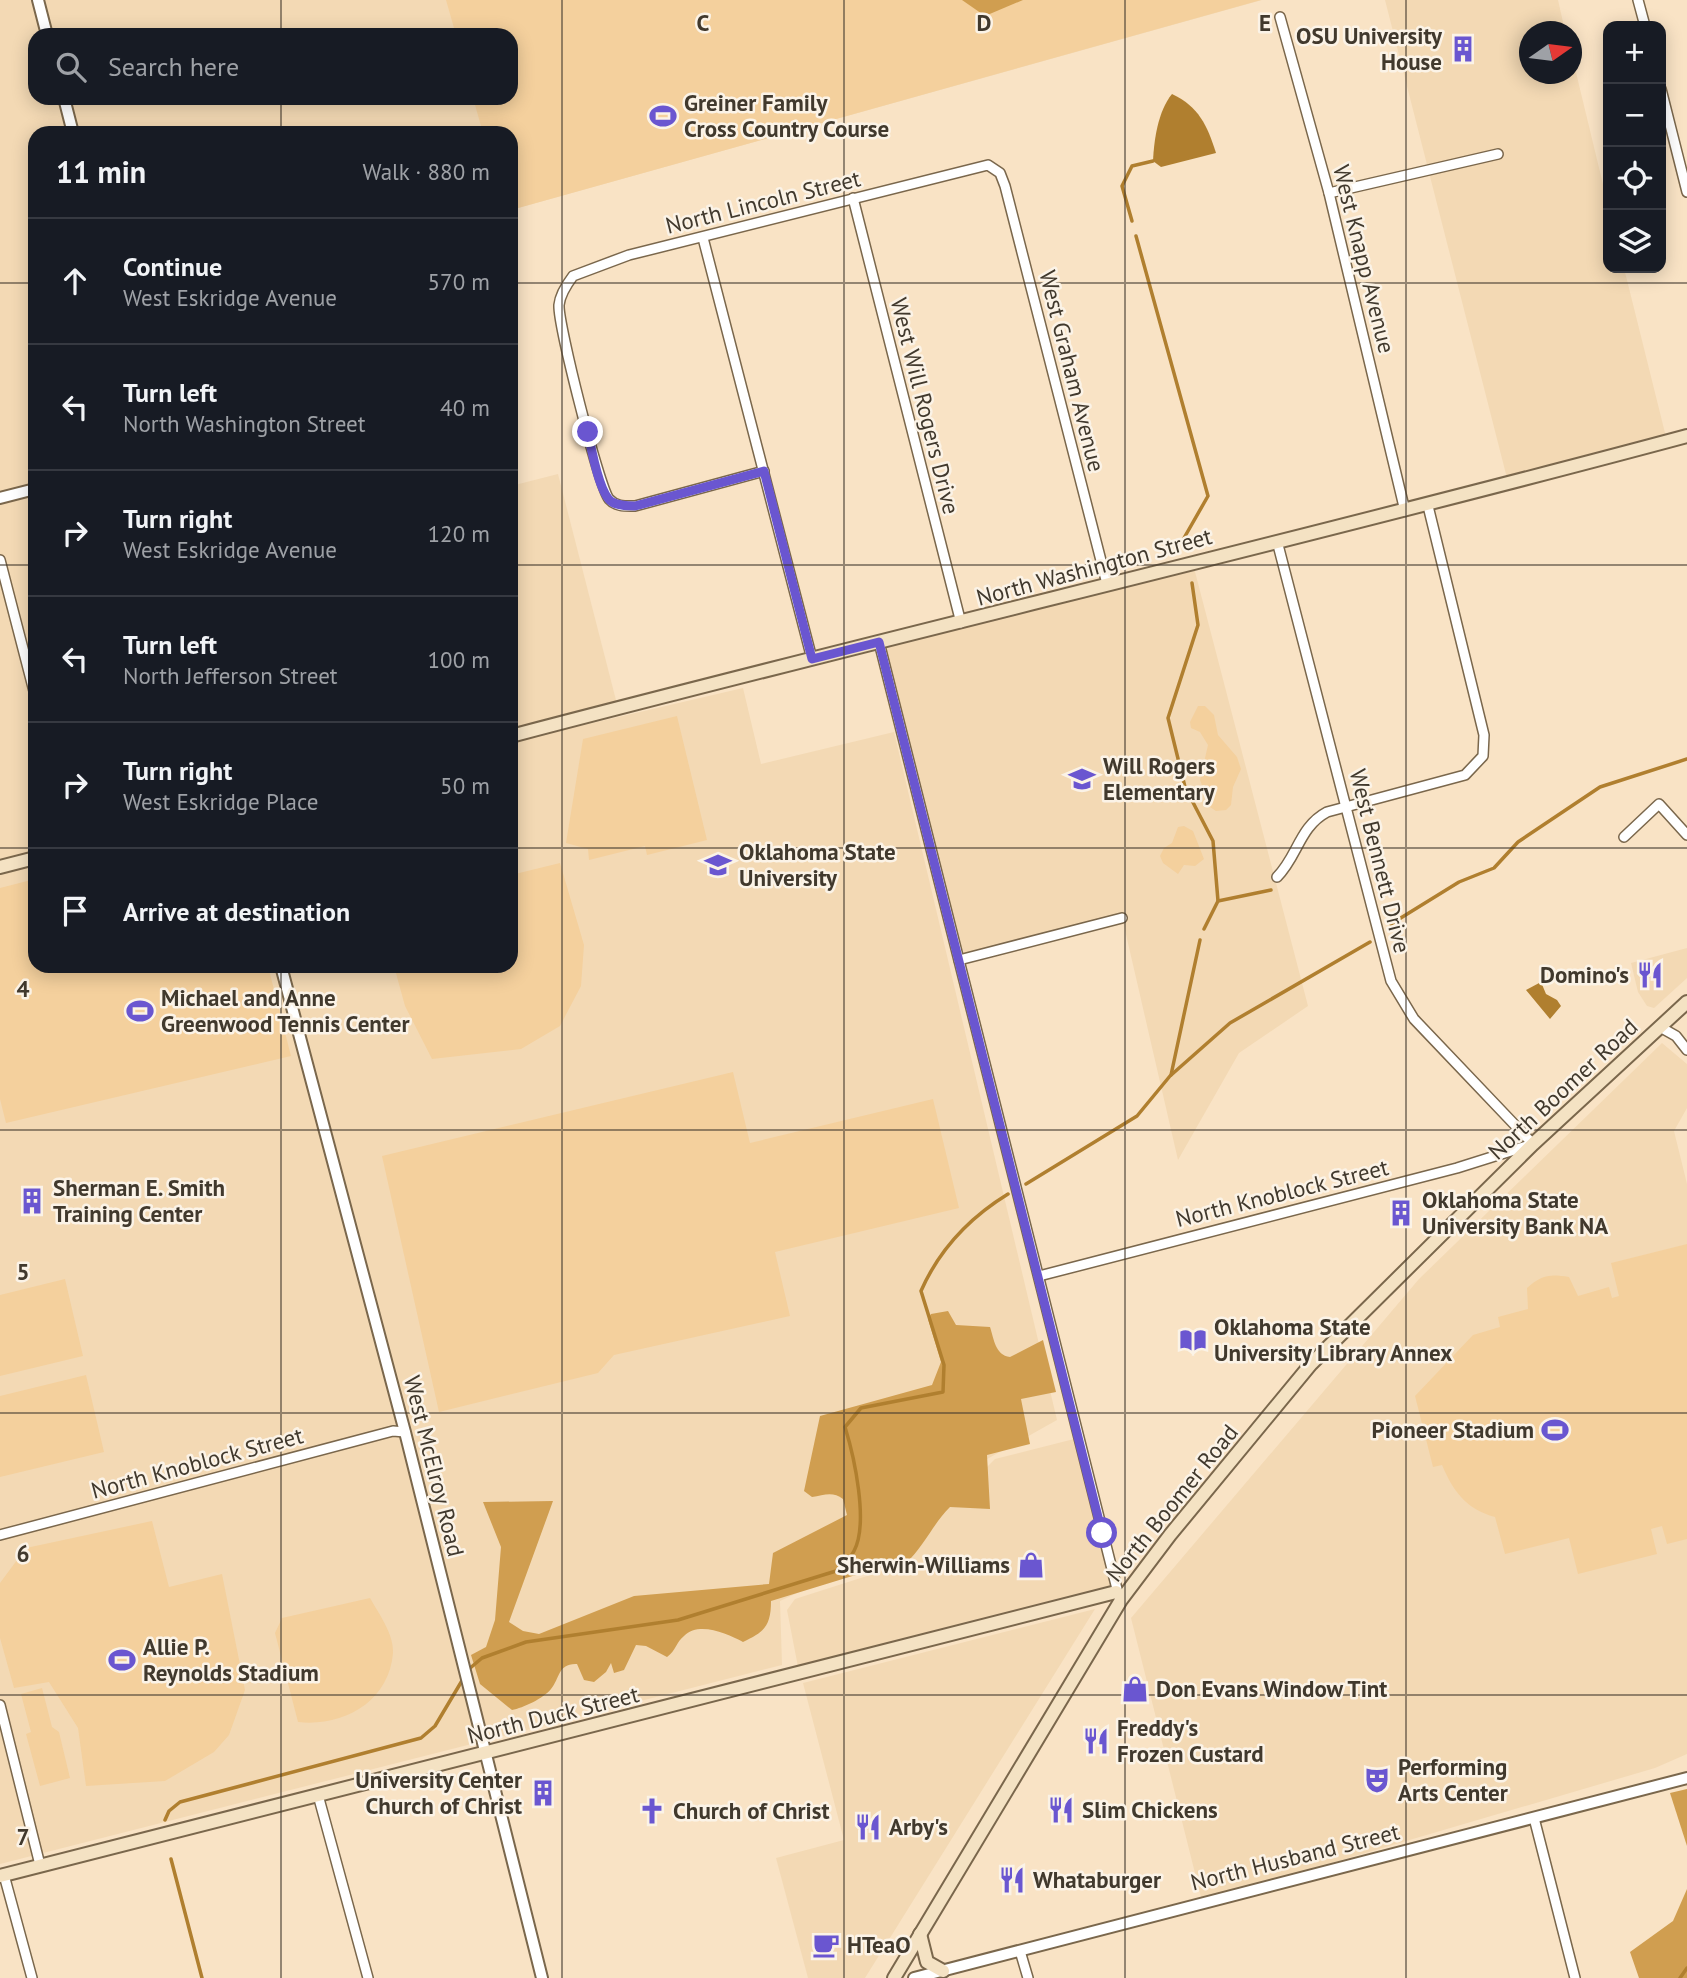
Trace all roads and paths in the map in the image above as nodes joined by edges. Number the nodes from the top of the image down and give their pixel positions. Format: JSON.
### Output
{"nodes":[{"id":1,"x":38,"y":0,"type":"edge"},
{"id":2,"x":1638,"y":0,"type":"edge"},
{"id":3,"x":1280,"y":17,"type":"dead end"},
{"id":4,"x":1644,"y":21,"type":"edge"},
{"id":5,"x":45,"y":28,"type":"edge"},
{"id":6,"x":66,"y":105,"type":"edge"},
{"id":7,"x":1666,"y":109,"type":"edge"},
{"id":8,"x":71,"y":126,"type":"edge"},
{"id":9,"x":1497,"y":154,"type":"dead end"},
{"id":10,"x":995,"y":169,"type":"joint"},
{"id":11,"x":1687,"y":192,"type":"edge"},
{"id":12,"x":1329,"y":193,"type":"junction"},
{"id":13,"x":853,"y":198,"type":"junction"},
{"id":14,"x":704,"y":238,"type":"junction"},
{"id":15,"x":1687,"y":436,"type":"edge"},
{"id":16,"x":764,"y":471,"type":"junction"},
{"id":17,"x":28,"y":491,"type":"edge"},
{"id":18,"x":0,"y":498,"type":"edge"},
{"id":19,"x":1428,"y":506,"type":"junction"},
{"id":20,"x":1405,"y":511,"type":"junction"},
{"id":21,"x":1277,"y":541,"type":"junction"},
{"id":22,"x":0,"y":560,"type":"edge"},
{"id":23,"x":1107,"y":584,"type":"junction"},
{"id":24,"x":961,"y":623,"type":"junction"},
{"id":25,"x":879,"y":642,"type":"junction"},
{"id":26,"x":812,"y":659,"type":"junction"},
{"id":27,"x":28,"y":668,"type":"edge"},
{"id":28,"x":518,"y":734,"type":"edge"},
{"id":29,"x":1347,"y":806,"type":"junction"},
{"id":30,"x":1687,"y":835,"type":"edge"},
{"id":31,"x":1624,"y":837,"type":"dead end"},
{"id":32,"x":28,"y":860,"type":"edge"},
{"id":33,"x":0,"y":867,"type":"edge"},
{"id":34,"x":1277,"y":877,"type":"dead end"},
{"id":35,"x":1122,"y":918,"type":"dead end"},
{"id":36,"x":960,"y":960,"type":"junction"},
{"id":37,"x":283,"y":973,"type":"edge"},
{"id":38,"x":1687,"y":1002,"type":"edge"},
{"id":39,"x":1660,"y":1027,"type":"junction"},
{"id":40,"x":1687,"y":1049,"type":"edge"},
{"id":41,"x":1533,"y":1144,"type":"junction"},
{"id":42,"x":1039,"y":1276,"type":"junction"},
{"id":43,"x":405,"y":1432,"type":"junction"},
{"id":44,"x":0,"y":1535,"type":"edge"},
{"id":45,"x":1119,"y":1596,"type":"junction"},
{"id":46,"x":0,"y":1705,"type":"edge"},
{"id":47,"x":486,"y":1754,"type":"junction"},
{"id":48,"x":1687,"y":1778,"type":"edge"},
{"id":49,"x":318,"y":1795,"type":"junction"},
{"id":50,"x":1534,"y":1818,"type":"junction"},
{"id":51,"x":40,"y":1866,"type":"junction"},
{"id":52,"x":2,"y":1875,"type":"edge"},
{"id":53,"x":920,"y":1933,"type":"junction"},
{"id":54,"x":1020,"y":1951,"type":"junction"},
{"id":55,"x":943,"y":1970,"type":"junction"},
{"id":56,"x":32,"y":1978,"type":"edge"},
{"id":57,"x":368,"y":1978,"type":"edge"},
{"id":58,"x":542,"y":1978,"type":"edge"},
{"id":59,"x":894,"y":1978,"type":"edge"},
{"id":60,"x":914,"y":1978,"type":"edge"},
{"id":61,"x":1028,"y":1978,"type":"edge"},
{"id":62,"x":1575,"y":1978,"type":"edge"}],
"edges":[{"from":1,"to":5,"type":"street"},
{"from":2,"to":4,"type":"street"},
{"from":3,"to":12,"type":"street","name":"West Knapp Avenue"},
{"from":6,"to":8,"type":"street"},
{"from":7,"to":11,"type":"street"},
{"from":9,"to":12,"type":"street"},
{"from":10,"to":13,"type":"street","name":"North Lincoln Street"},
{"from":10,"to":23,"type":"street","name":"West Graham Avenue"},
{"from":12,"to":20,"type":"street","name":"West Knapp Avenue"},
{"from":13,"to":14,"type":"street","name":"North Lincoln Street"},
{"from":13,"to":24,"type":"street","name":"West Will Rogers Drive"},
{"from":14,"to":16,"type":"street"},
{"from":14,"to":16,"type":"street","name":"North Lincoln Street"},
{"from":15,"to":19,"type":"main road","name":"North Washington Street"},
{"from":16,"to":26,"type":"street"},
{"from":17,"to":18,"type":"street"},
{"from":19,"to":20,"type":"main road","name":"North Washington Street"},
{"from":19,"to":29,"type":"street"},
{"from":20,"to":21,"type":"main road","name":"North Washington Street"},
{"from":21,"to":23,"type":"main road","name":"North Washington Street"},
{"from":21,"to":29,"type":"street","name":"West Bennett Drive"},
{"from":22,"to":27,"type":"street"},
{"from":23,"to":24,"type":"main road","name":"North Washington Street"},
{"from":24,"to":25,"type":"main road","name":"North Washington Street"},
{"from":25,"to":26,"type":"main road","name":"North Washington Street"},
{"from":25,"to":36,"type":"street"},
{"from":26,"to":28,"type":"main road","name":"North Washington Street"},
{"from":29,"to":34,"type":"street"},
{"from":29,"to":41,"type":"street","name":"West Bennett Drive"},
{"from":30,"to":31,"type":"street"},
{"from":32,"to":33,"type":"main road"},
{"from":35,"to":36,"type":"street"},
{"from":36,"to":42,"type":"street"},
{"from":37,"to":43,"type":"street","name":"West McElroy Road"},
{"from":38,"to":39,"type":"main road","name":"North Boomer Road"},
{"from":39,"to":40,"type":"street"},
{"from":39,"to":41,"type":"main road","name":"North Boomer Road"},
{"from":41,"to":42,"type":"street","name":"North Knoblock Street"},
{"from":41,"to":45,"type":"main road","name":"North Boomer Road"},
{"from":42,"to":45,"type":"street"},
{"from":43,"to":44,"type":"street","name":"North Knoblock Street"},
{"from":43,"to":47,"type":"street","name":"West McElroy Road"},
{"from":45,"to":47,"type":"main road","name":"North Duck Street"},
{"from":45,"to":53,"type":"main road","name":"North Boomer Road"},
{"from":46,"to":51,"type":"street"},
{"from":47,"to":49,"type":"main road","name":"North Duck Street"},
{"from":47,"to":58,"type":"street","name":"West McElroy Road"},
{"from":48,"to":50,"type":"street","name":"North Husband Street"},
{"from":49,"to":51,"type":"main road","name":"North Duck Street"},
{"from":49,"to":57,"type":"street"},
{"from":50,"to":54,"type":"street","name":"North Husband Street"},
{"from":50,"to":62,"type":"street"},
{"from":51,"to":52,"type":"main road","name":"North Duck Street"},
{"from":52,"to":56,"type":"street"},
{"from":53,"to":55,"type":"main road"},
{"from":53,"to":59,"type":"main road","name":"North Boomer Road"},
{"from":54,"to":55,"type":"street","name":"North Husband Street"},
{"from":54,"to":61,"type":"street"},
{"from":55,"to":60,"type":"street","name":"North Husband Street"}]}
